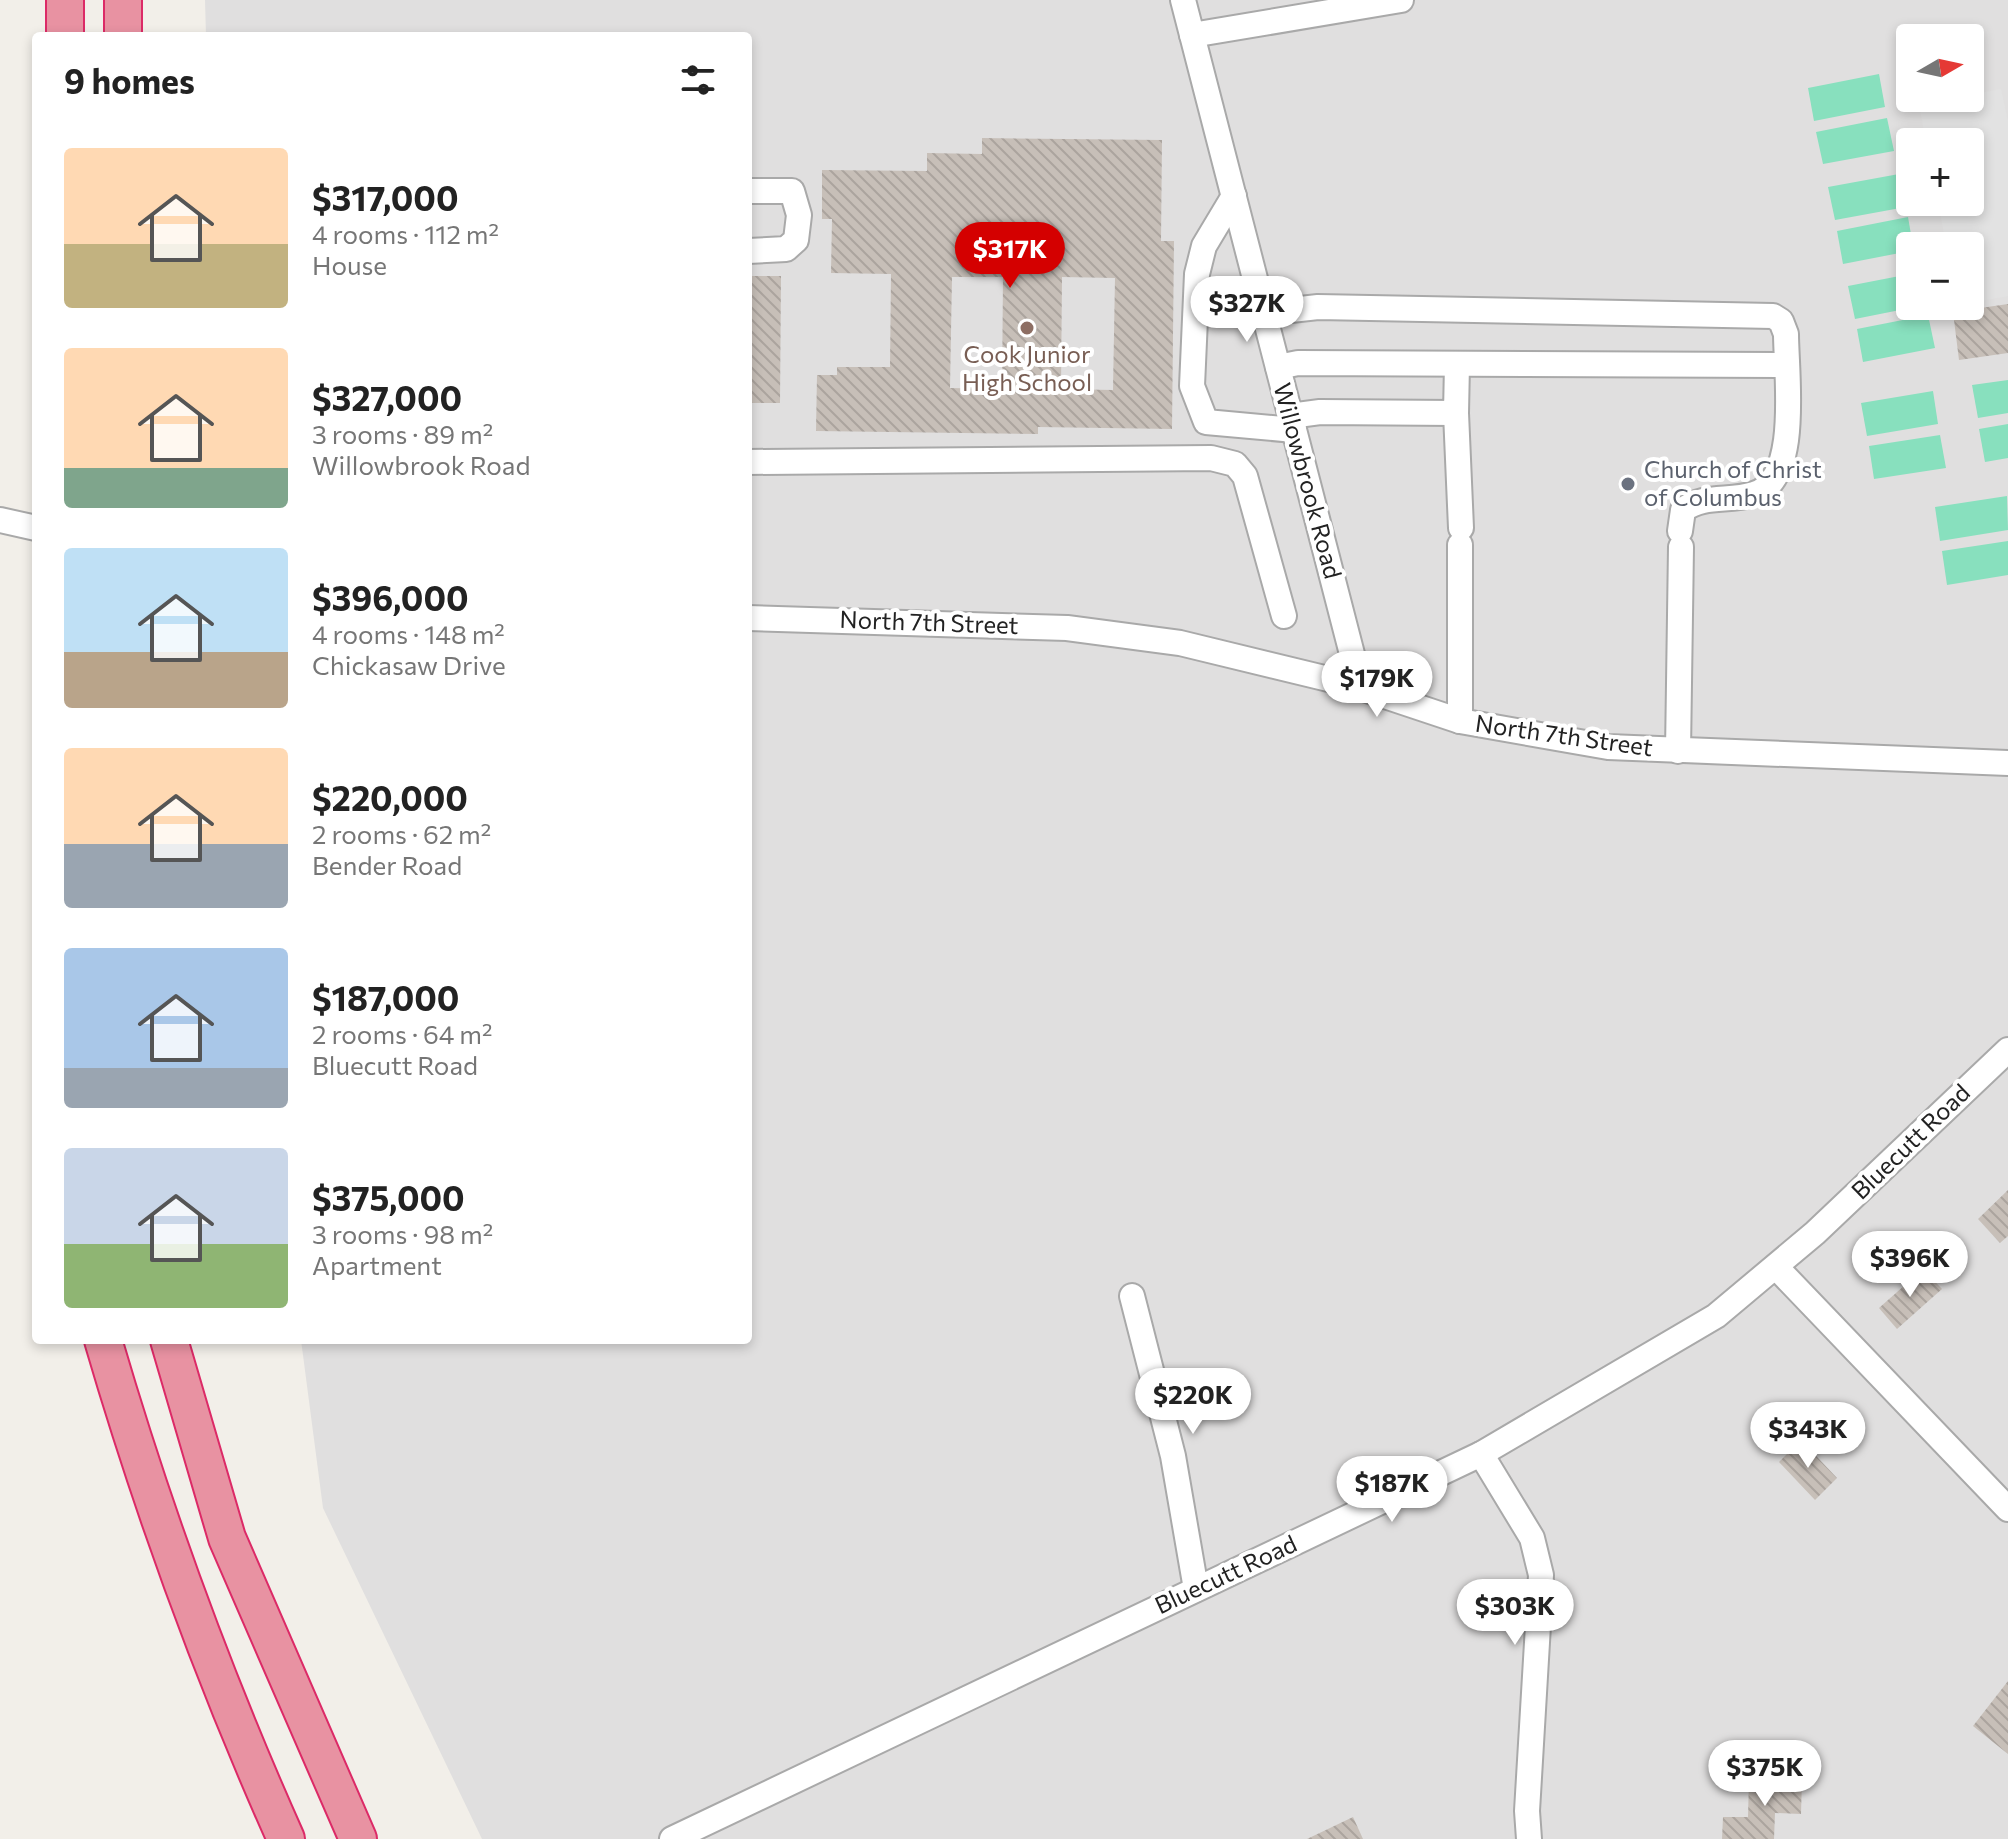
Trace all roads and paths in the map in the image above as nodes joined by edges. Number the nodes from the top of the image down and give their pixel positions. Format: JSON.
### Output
{"nodes":[{"id":1,"x":65,"y":0,"type":"edge"},
{"id":2,"x":123,"y":0,"type":"edge"},
{"id":3,"x":1183,"y":0,"type":"edge"},
{"id":4,"x":1401,"y":0,"type":"edge"},
{"id":5,"x":65,"y":32,"type":"edge"},
{"id":6,"x":123,"y":32,"type":"edge"},
{"id":7,"x":1192,"y":35,"type":"junction"},
{"id":8,"x":752,"y":191,"type":"edge"},
{"id":9,"x":1234,"y":196,"type":"junction"},
{"id":10,"x":752,"y":251,"type":"edge"},
{"id":11,"x":1264,"y":313,"type":"junction"},
{"id":12,"x":1457,"y":364,"type":"junction"},
{"id":13,"x":1786,"y":365,"type":"junction"},
{"id":14,"x":1278,"y":367,"type":"junction"},
{"id":15,"x":1456,"y":413,"type":"junction"},
{"id":16,"x":1292,"y":423,"type":"junction"},
{"id":17,"x":752,"y":462,"type":"edge"},
{"id":18,"x":0,"y":520,"type":"edge"},
{"id":19,"x":32,"y":527,"type":"edge"},
{"id":20,"x":1284,"y":616,"type":"dead end"},
{"id":21,"x":752,"y":618,"type":"edge"},
{"id":22,"x":1349,"y":684,"type":"junction"},
{"id":23,"x":1460,"y":721,"type":"junction"},
{"id":24,"x":1678,"y":751,"type":"junction"},
{"id":25,"x":2008,"y":763,"type":"edge"},
{"id":26,"x":2008,"y":1050,"type":"edge"},
{"id":27,"x":1776,"y":1267,"type":"junction"},
{"id":28,"x":1132,"y":1296,"type":"dead end"},
{"id":29,"x":104,"y":1344,"type":"edge"},
{"id":30,"x":170,"y":1344,"type":"edge"},
{"id":31,"x":1481,"y":1454,"type":"junction"},
{"id":32,"x":2008,"y":1509,"type":"edge"},
{"id":33,"x":1196,"y":1589,"type":"junction"},
{"id":34,"x":355,"y":1834,"type":"edge"},
{"id":35,"x":286,"y":1839,"type":"edge"},
{"id":36,"x":672,"y":1839,"type":"edge"},
{"id":37,"x":1529,"y":1839,"type":"edge"}],
"edges":[{"from":1,"to":5,"type":"highway"},
{"from":2,"to":6,"type":"highway"},
{"from":3,"to":7,"type":"street","name":"Willowbrook Road"},
{"from":4,"to":7,"type":"street"},
{"from":7,"to":9,"type":"street","name":"Willowbrook Road"},
{"from":8,"to":10,"type":"street"},
{"from":9,"to":11,"type":"street","name":"Willowbrook Road"},
{"from":9,"to":16,"type":"street"},
{"from":11,"to":13,"type":"street"},
{"from":11,"to":14,"type":"street","name":"Willowbrook Road"},
{"from":12,"to":13,"type":"street"},
{"from":12,"to":14,"type":"street"},
{"from":12,"to":15,"type":"street"},
{"from":13,"to":24,"type":"street"},
{"from":14,"to":16,"type":"street","name":"Willowbrook Road"},
{"from":15,"to":16,"type":"street"},
{"from":15,"to":23,"type":"street"},
{"from":16,"to":22,"type":"street","name":"Willowbrook Road"},
{"from":17,"to":20,"type":"street"},
{"from":18,"to":19,"type":"street"},
{"from":21,"to":22,"type":"street","name":"North 7th Street"},
{"from":22,"to":23,"type":"street","name":"North 7th Street"},
{"from":23,"to":24,"type":"street","name":"North 7th Street"},
{"from":24,"to":25,"type":"street","name":"North 7th Street"},
{"from":26,"to":27,"type":"street","name":"Bluecutt Road"},
{"from":27,"to":31,"type":"street","name":"Bluecutt Road"},
{"from":27,"to":32,"type":"street"},
{"from":28,"to":33,"type":"street"},
{"from":29,"to":35,"type":"highway"},
{"from":30,"to":34,"type":"highway"},
{"from":31,"to":33,"type":"street","name":"Bluecutt Road"},
{"from":31,"to":37,"type":"street"},
{"from":33,"to":36,"type":"street","name":"Bluecutt Road"}]}
